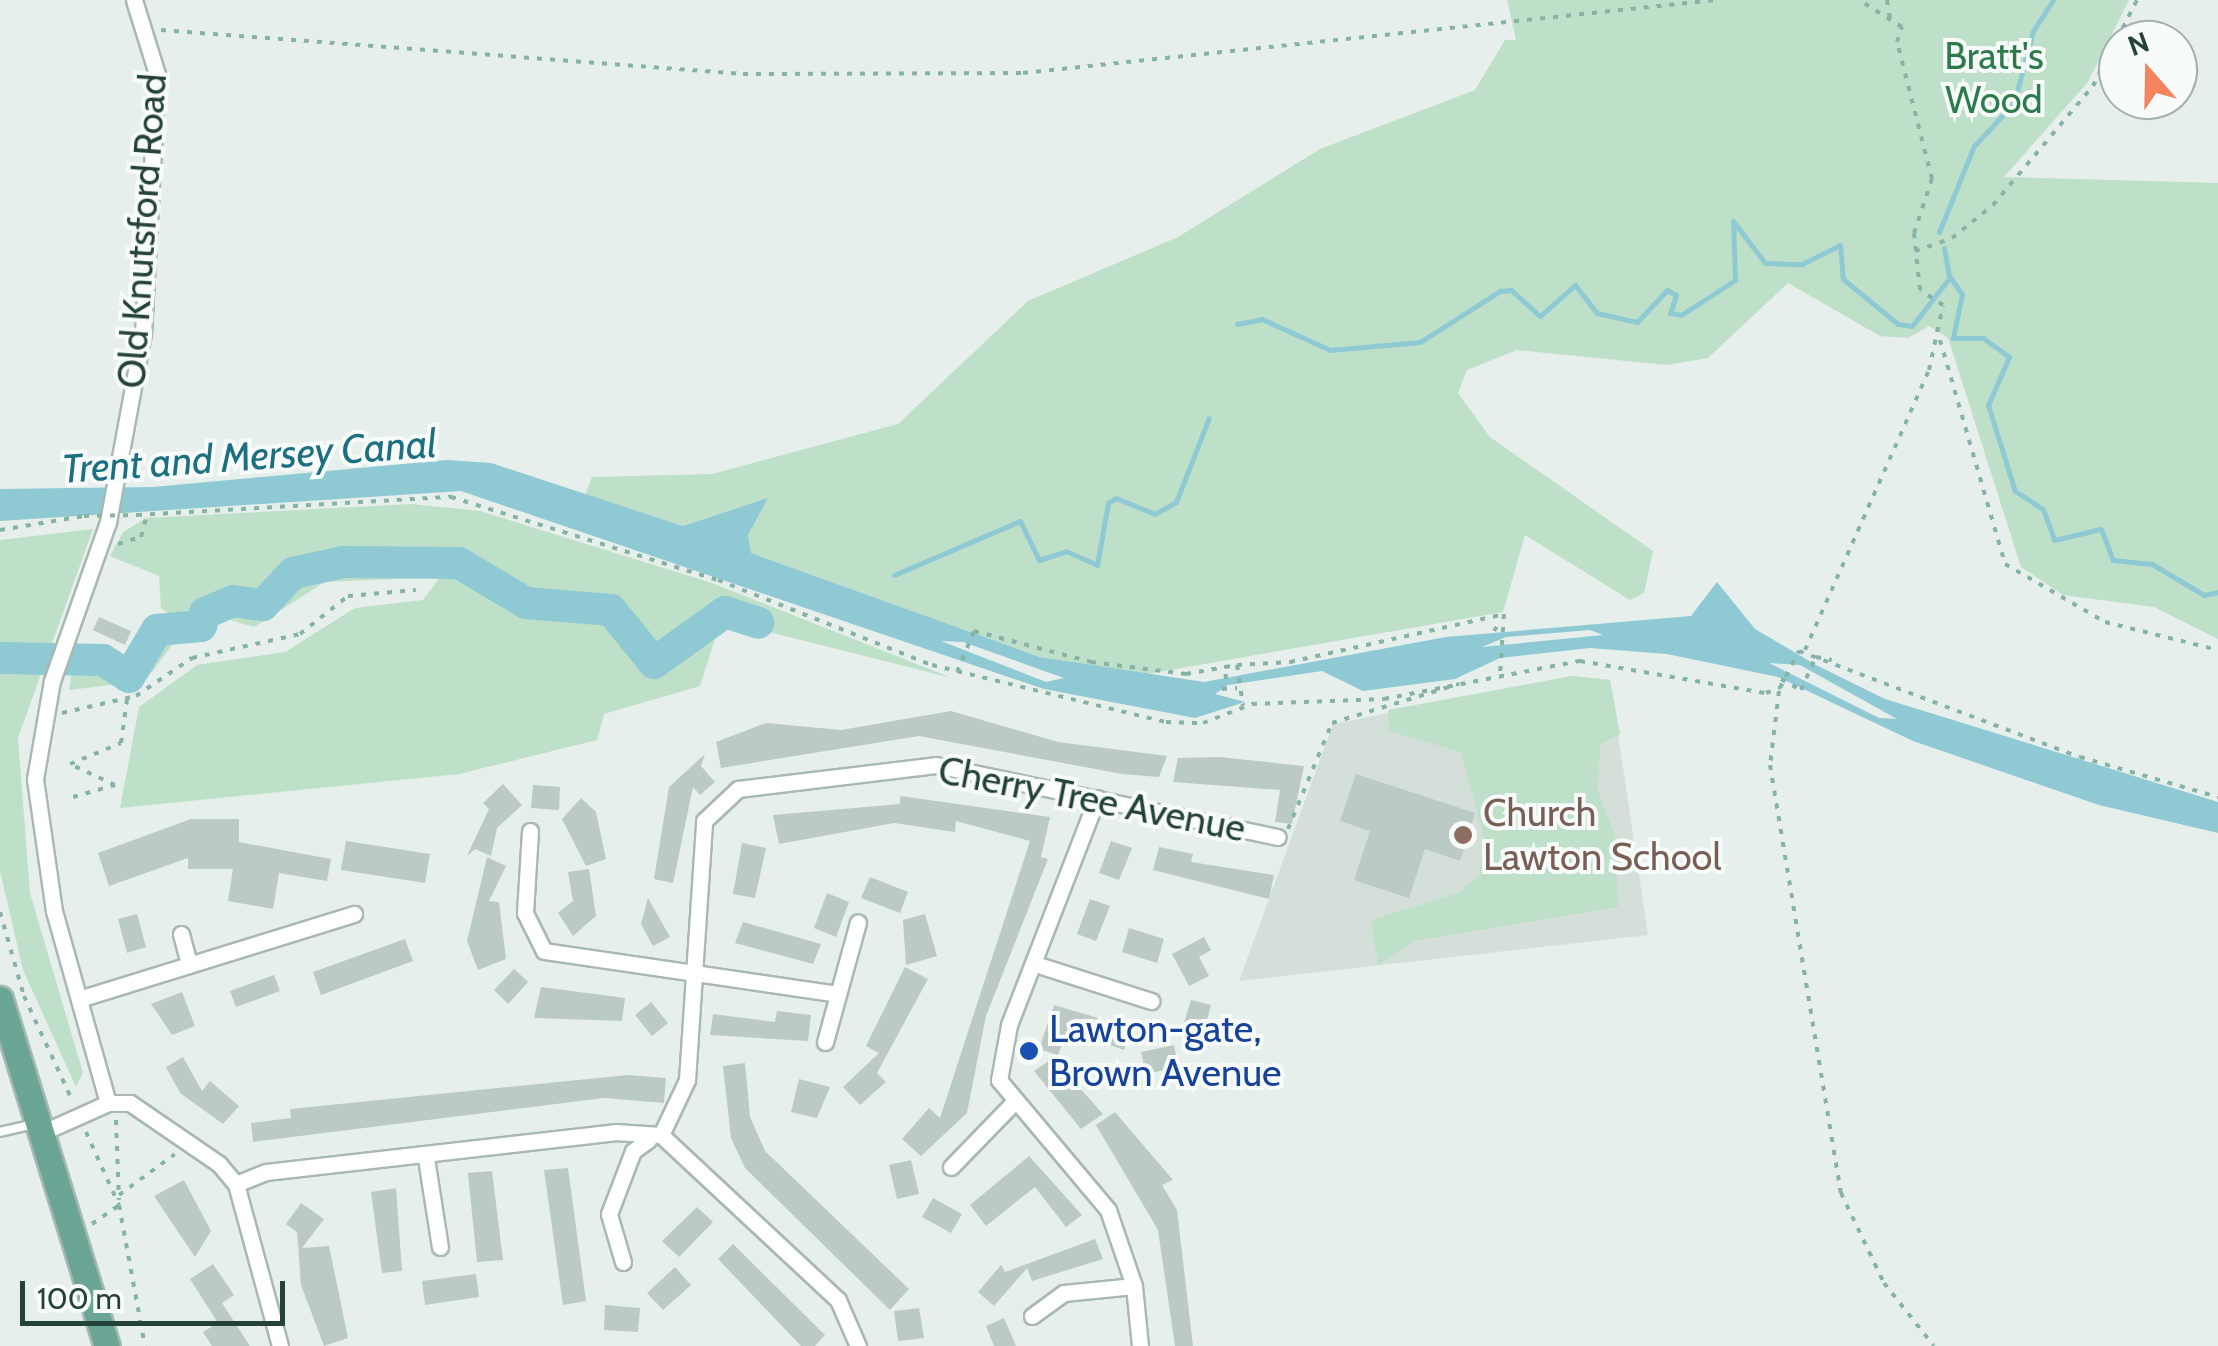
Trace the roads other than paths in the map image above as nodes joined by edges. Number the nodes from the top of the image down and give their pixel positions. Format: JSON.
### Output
{"nodes":[{"id":1,"x":134,"y":0,"type":"edge"},
{"id":2,"x":1097,"y":798,"type":"junction"},
{"id":3,"x":530,"y":831,"type":"dead end"},
{"id":4,"x":1278,"y":837,"type":"road end"},
{"id":5,"x":354,"y":914,"type":"dead end"},
{"id":6,"x":858,"y":922,"type":"dead end"},
{"id":7,"x":180,"y":934,"type":"dead end"},
{"id":8,"x":189,"y":963,"type":"junction"},
{"id":9,"x":1038,"y":965,"type":"junction"},
{"id":10,"x":689,"y":970,"type":"junction"},
{"id":11,"x":836,"y":994,"type":"junction"},
{"id":12,"x":79,"y":998,"type":"junction"},
{"id":13,"x":0,"y":1000,"type":"edge"},
{"id":14,"x":1151,"y":1001,"type":"dead end"},
{"id":15,"x":826,"y":1042,"type":"dead end"},
{"id":16,"x":112,"y":1102,"type":"junction"},
{"id":17,"x":1012,"y":1104,"type":"junction"},
{"id":18,"x":37,"y":1129,"type":"junction"},
{"id":19,"x":0,"y":1132,"type":"edge"},
{"id":20,"x":655,"y":1138,"type":"junction"},
{"id":21,"x":426,"y":1158,"type":"junction"},
{"id":22,"x":951,"y":1166,"type":"dead end"},
{"id":23,"x":236,"y":1184,"type":"junction"},
{"id":24,"x":440,"y":1248,"type":"dead end"},
{"id":25,"x":623,"y":1262,"type":"dead end"},
{"id":26,"x":1134,"y":1286,"type":"junction"},
{"id":27,"x":1032,"y":1316,"type":"dead end"},
{"id":28,"x":107,"y":1346,"type":"edge"},
{"id":29,"x":280,"y":1346,"type":"edge"},
{"id":30,"x":858,"y":1346,"type":"edge"},
{"id":31,"x":1140,"y":1346,"type":"edge"}],
"edges":[{"from":1,"to":12,"type":"street","name":"Old Knutsford Road"},
{"from":2,"to":4,"type":"street","name":"Cherry Tree Avenue"},
{"from":2,"to":9,"type":"street"},
{"from":2,"to":10,"type":"street","name":"Cherry Tree Avenue"},
{"from":3,"to":10,"type":"street"},
{"from":5,"to":8,"type":"street"},
{"from":6,"to":11,"type":"street"},
{"from":7,"to":8,"type":"street"},
{"from":8,"to":12,"type":"street"},
{"from":9,"to":14,"type":"street"},
{"from":9,"to":17,"type":"street"},
{"from":10,"to":11,"type":"street"},
{"from":10,"to":20,"type":"street","name":"Cherry Tree Avenue"},
{"from":11,"to":15,"type":"street"},
{"from":12,"to":16,"type":"street","name":"Old Knutsford Road"},
{"from":13,"to":18,"type":"main road"},
{"from":16,"to":18,"type":"street"},
{"from":16,"to":23,"type":"street"},
{"from":17,"to":22,"type":"street"},
{"from":17,"to":26,"type":"street"},
{"from":18,"to":19,"type":"lane"},
{"from":18,"to":28,"type":"main road"},
{"from":20,"to":21,"type":"street"},
{"from":20,"to":25,"type":"street","name":"Cherry Tree Avenue"},
{"from":20,"to":30,"type":"street"},
{"from":21,"to":23,"type":"street"},
{"from":21,"to":24,"type":"street"},
{"from":23,"to":29,"type":"street"},
{"from":26,"to":27,"type":"street"},
{"from":26,"to":31,"type":"street"}]}
